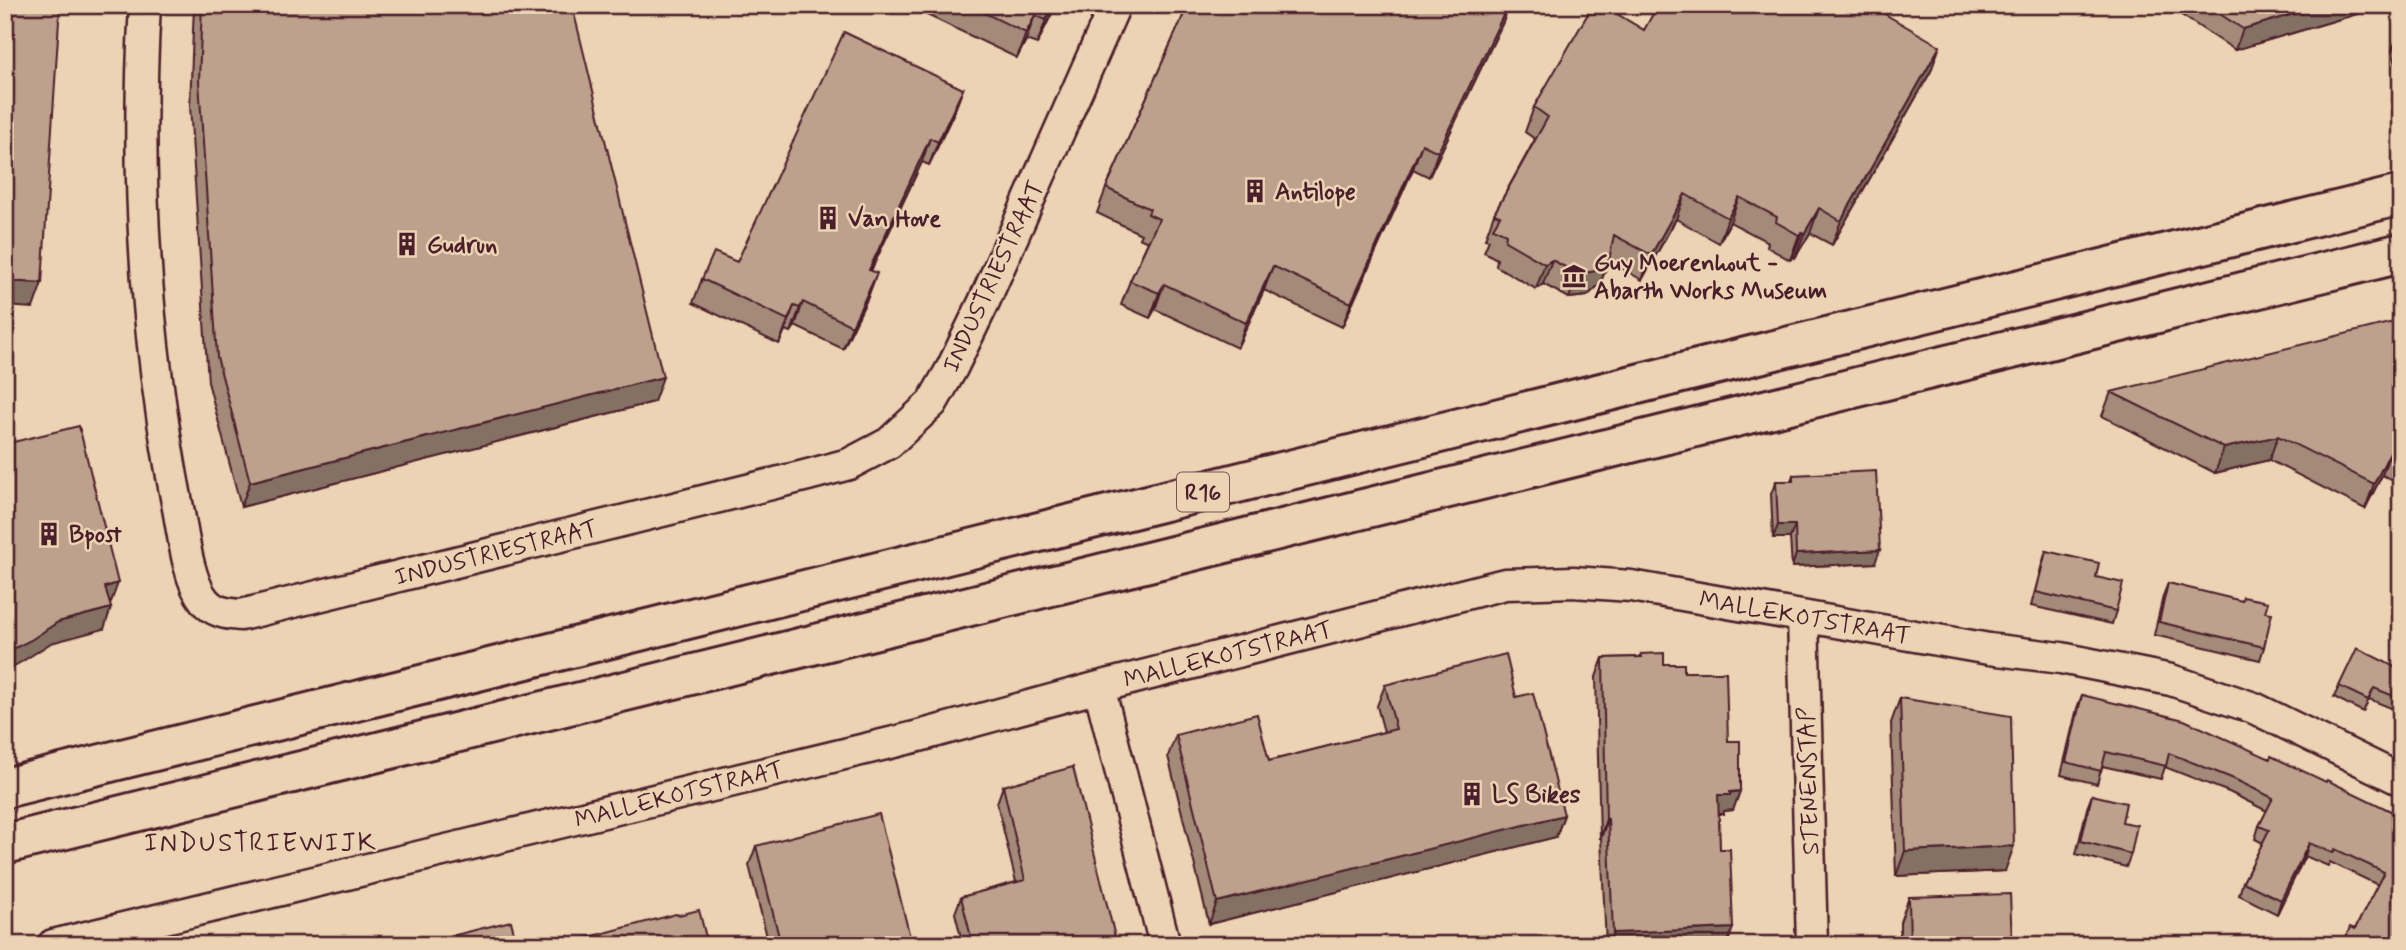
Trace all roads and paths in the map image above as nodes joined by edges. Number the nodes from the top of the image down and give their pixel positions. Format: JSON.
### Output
{"nodes":[{"id":1,"x":145,"y":5,"type":"edge"},
{"id":2,"x":1115,"y":5,"type":"edge"},
{"id":3,"x":2401,"y":195,"type":"edge"},
{"id":4,"x":2401,"y":253,"type":"edge"},
{"id":5,"x":1803,"y":617,"type":"junction"},
{"id":6,"x":1099,"y":687,"type":"junction"},
{"id":7,"x":2401,"y":780,"type":"edge"},
{"id":8,"x":5,"y":788,"type":"edge"},
{"id":9,"x":5,"y":844,"type":"edge"},
{"id":10,"x":53,"y":945,"type":"edge"},
{"id":11,"x":1165,"y":945,"type":"edge"},
{"id":12,"x":1812,"y":945,"type":"edge"}],
"edges":[{"from":1,"to":2,"type":"street","name":"INDUSTRIESTRAAT"},
{"from":3,"to":8,"type":"highway","number":"R16"},
{"from":4,"to":9,"type":"highway","number":"R16"},
{"from":5,"to":6,"type":"street","name":"MALLEKOTSTRAAT"},
{"from":5,"to":7,"type":"street","name":"MALLEKOTSTRAAT"},
{"from":5,"to":12,"type":"street","name":"STENENSTAP"},
{"from":6,"to":10,"type":"street","name":"MALLEKOTSTRAAT"},
{"from":6,"to":11,"type":"street"}]}
